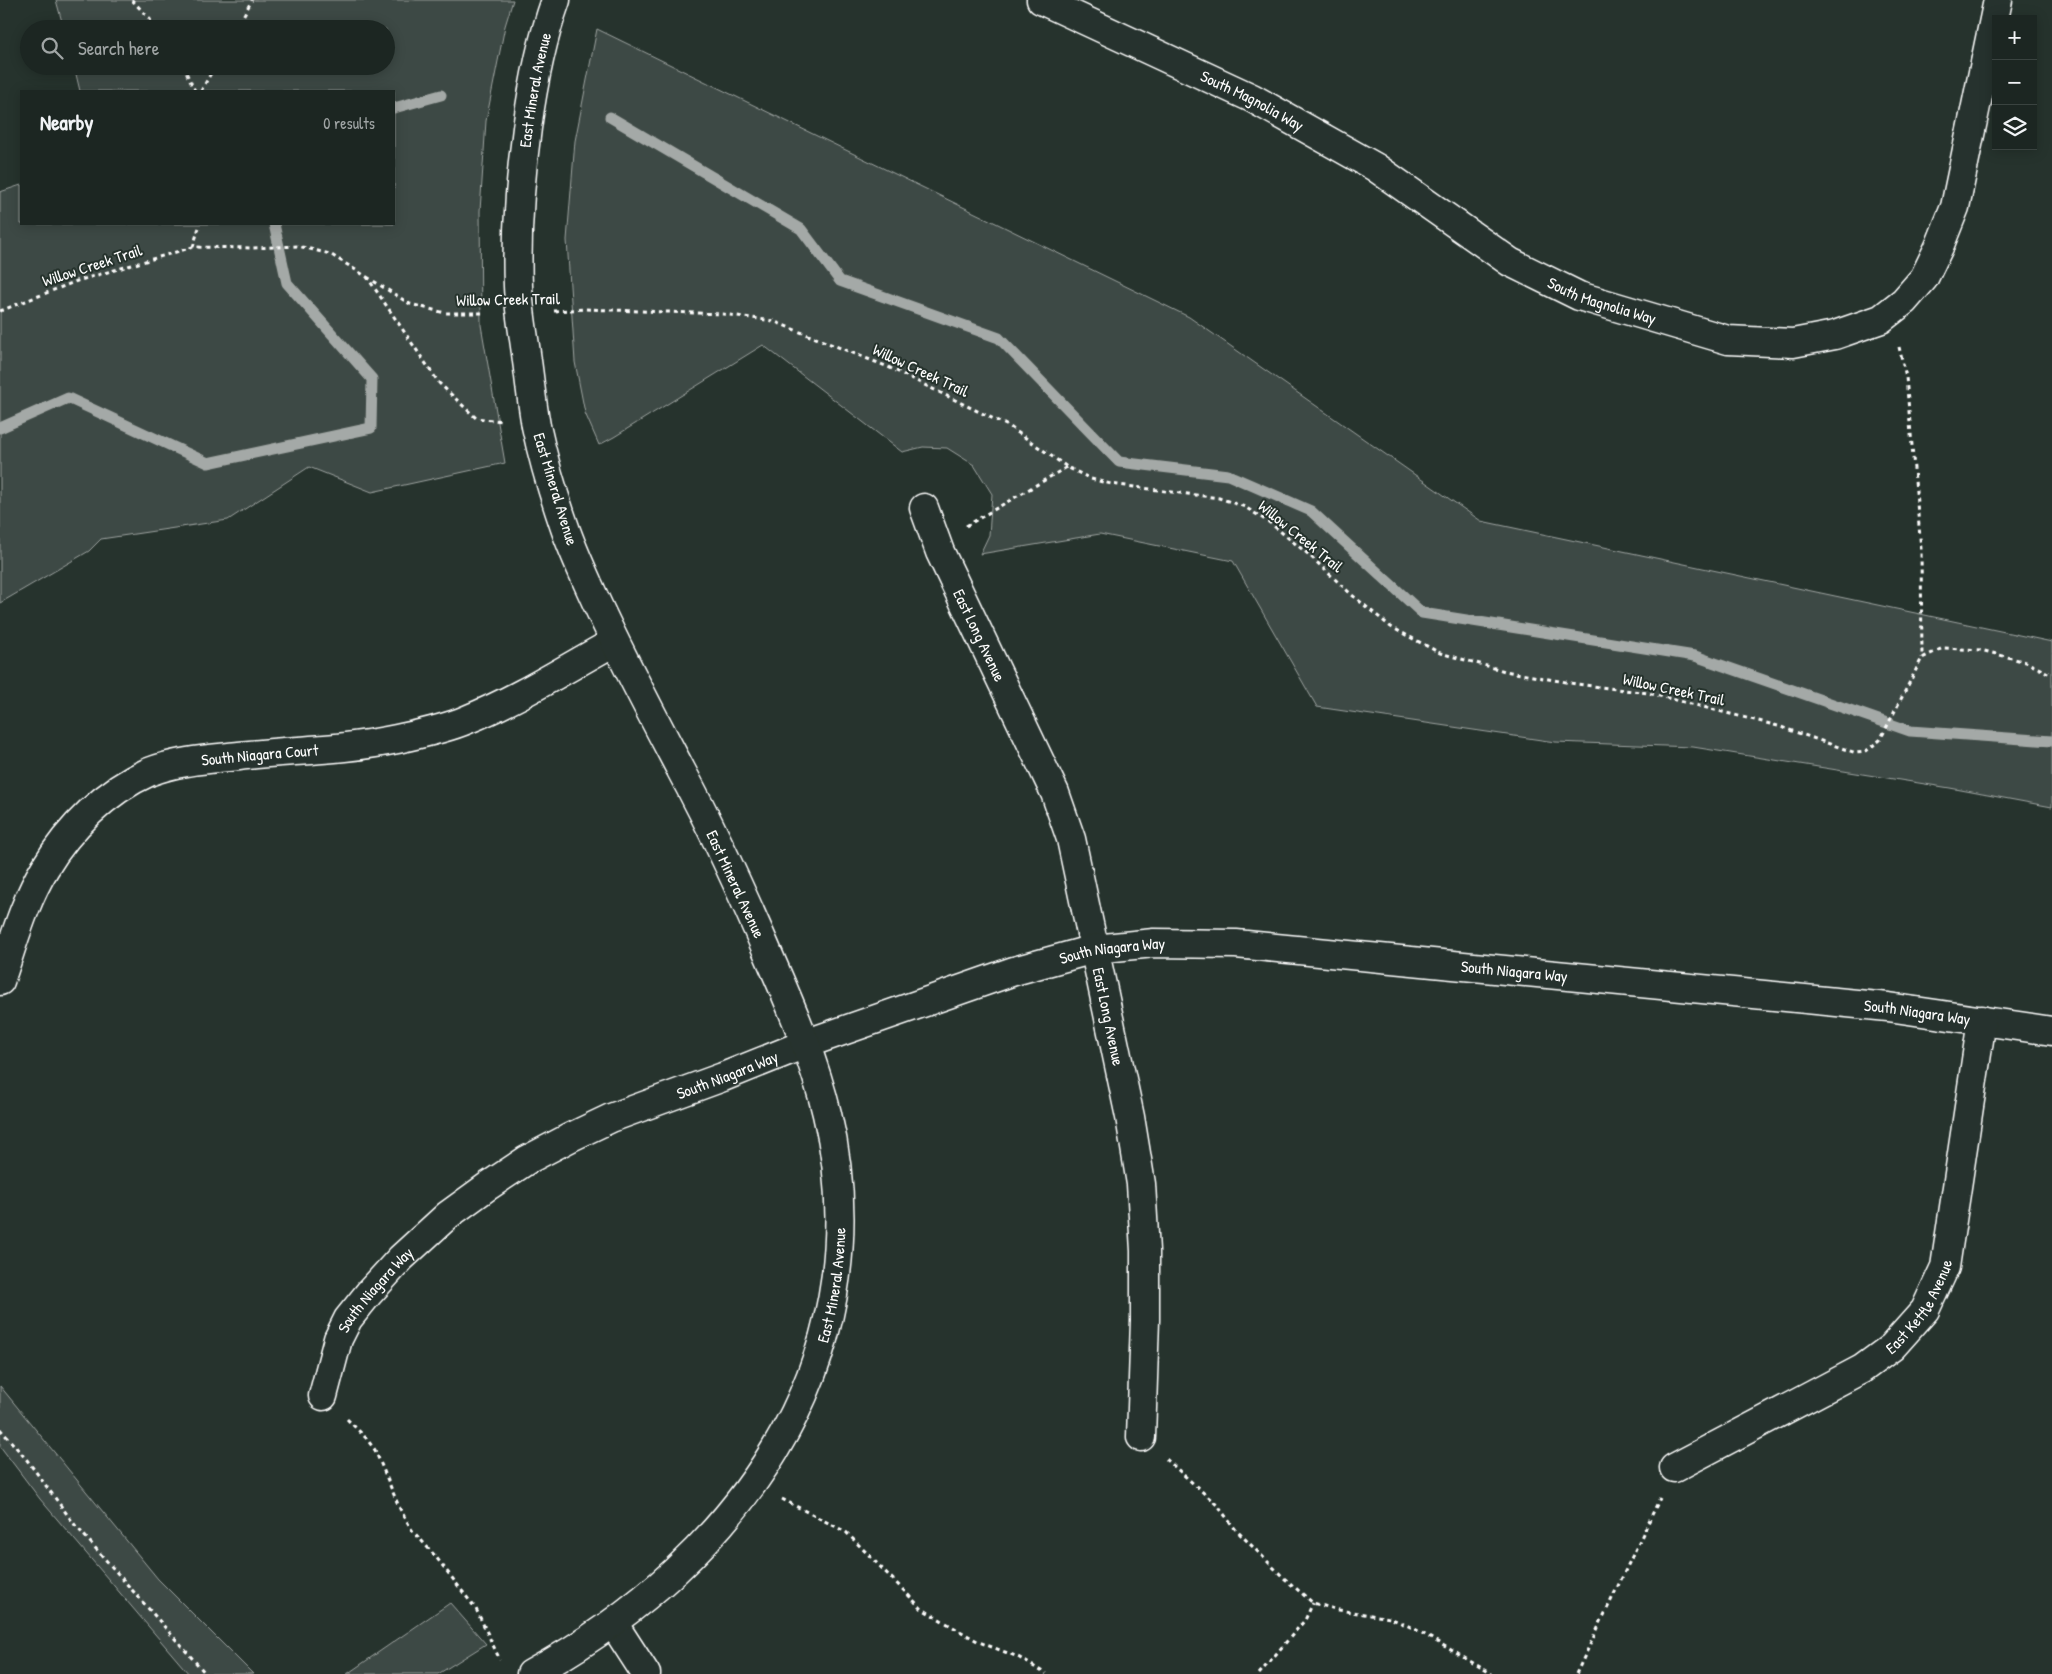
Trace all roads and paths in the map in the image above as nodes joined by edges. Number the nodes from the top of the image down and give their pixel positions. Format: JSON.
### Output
{"nodes":[{"id":1,"x":132,"y":0,"type":"edge"},
{"id":2,"x":252,"y":0,"type":"edge"},
{"id":3,"x":556,"y":0,"type":"edge"},
{"id":4,"x":1041,"y":0,"type":"edge"},
{"id":5,"x":1998,"y":0,"type":"edge"},
{"id":6,"x":151,"y":20,"type":"edge"},
{"id":7,"x":241,"y":20,"type":"edge"},
{"id":8,"x":187,"y":75,"type":"edge"},
{"id":9,"x":210,"y":75,"type":"edge"},
{"id":10,"x":195,"y":90,"type":"edge"},
{"id":11,"x":202,"y":90,"type":"edge"},
{"id":12,"x":200,"y":225,"type":"edge"},
{"id":13,"x":193,"y":247,"type":"junction"},
{"id":14,"x":367,"y":277,"type":"junction"},
{"id":15,"x":0,"y":311,"type":"edge"},
{"id":16,"x":520,"y":312,"type":"junction"},
{"id":17,"x":1881,"y":319,"type":"junction"},
{"id":18,"x":536,"y":426,"type":"junction"},
{"id":19,"x":1067,"y":467,"type":"junction"},
{"id":20,"x":924,"y":508,"type":"dead end"},
{"id":21,"x":937,"y":543,"type":"junction"},
{"id":22,"x":614,"y":642,"type":"junction"},
{"id":23,"x":1922,"y":658,"type":"junction"},
{"id":24,"x":2052,"y":675,"type":"edge"},
{"id":25,"x":1094,"y":949,"type":"junction"},
{"id":26,"x":0,"y":981,"type":"edge"},
{"id":27,"x":1982,"y":1020,"type":"junction"},
{"id":28,"x":2052,"y":1031,"type":"edge"},
{"id":29,"x":805,"y":1044,"type":"junction"},
{"id":30,"x":323,"y":1396,"type":"joint"},
{"id":31,"x":0,"y":1429,"type":"edge"},
{"id":32,"x":1141,"y":1437,"type":"joint"},
{"id":33,"x":1674,"y":1468,"type":"joint"},
{"id":34,"x":753,"y":1483,"type":"junction"},
{"id":35,"x":1313,"y":1603,"type":"junction"},
{"id":36,"x":613,"y":1623,"type":"junction"},
{"id":37,"x":502,"y":1666,"type":"dead end"},
{"id":38,"x":206,"y":1674,"type":"edge"},
{"id":39,"x":531,"y":1674,"type":"edge"},
{"id":40,"x":646,"y":1674,"type":"edge"},
{"id":41,"x":1046,"y":1674,"type":"edge"},
{"id":42,"x":1259,"y":1674,"type":"edge"},
{"id":43,"x":1492,"y":1674,"type":"edge"},
{"id":44,"x":1576,"y":1674,"type":"edge"}],
"edges":[{"from":1,"to":6,"type":"path"},
{"from":2,"to":7,"type":"path"},
{"from":3,"to":16,"type":"street","name":"East Mineral Avenue"},
{"from":4,"to":17,"type":"street","name":"South Magnolia Way"},
{"from":5,"to":17,"type":"street","name":"South Magnolia Way"},
{"from":8,"to":10,"type":"path"},
{"from":9,"to":11,"type":"path"},
{"from":12,"to":13,"type":"path"},
{"from":13,"to":14,"type":"path","name":"Willow Creek Trail"},
{"from":13,"to":15,"type":"path","name":"Willow Creek Trail"},
{"from":14,"to":16,"type":"path","name":"Willow Creek Trail"},
{"from":14,"to":18,"type":"path","name":"Willow Creek Trail"},
{"from":16,"to":18,"type":"street","name":"East Mineral Avenue"},
{"from":16,"to":19,"type":"path","name":"Willow Creek Trail"},
{"from":17,"to":23,"type":"path"},
{"from":18,"to":22,"type":"street","name":"East Mineral Avenue"},
{"from":19,"to":21,"type":"path"},
{"from":19,"to":23,"type":"path","name":"Willow Creek Trail"},
{"from":20,"to":21,"type":"street","name":"East Long Avenue"},
{"from":21,"to":25,"type":"street","name":"East Long Avenue"},
{"from":22,"to":26,"type":"street","name":"South Niagara Court"},
{"from":22,"to":29,"type":"street","name":"East Mineral Avenue"},
{"from":23,"to":24,"type":"path"},
{"from":25,"to":27,"type":"street","name":"South Niagara Way"},
{"from":25,"to":29,"type":"street","name":"South Niagara Way"},
{"from":25,"to":32,"type":"street","name":"East Long Avenue"},
{"from":27,"to":28,"type":"street","name":"South Niagara Way"},
{"from":27,"to":33,"type":"street","name":"East Kettle Avenue"},
{"from":29,"to":30,"type":"street","name":"South Niagara Way"},
{"from":29,"to":34,"type":"street","name":"East Mineral Avenue"},
{"from":30,"to":37,"type":"path"},
{"from":31,"to":38,"type":"path"},
{"from":32,"to":35,"type":"path"},
{"from":33,"to":44,"type":"path"},
{"from":34,"to":36,"type":"street","name":"East Mineral Avenue"},
{"from":34,"to":41,"type":"path"},
{"from":35,"to":42,"type":"path"},
{"from":35,"to":43,"type":"path"},
{"from":36,"to":39,"type":"street","name":"East Mineral Avenue"},
{"from":36,"to":40,"type":"street"}]}
